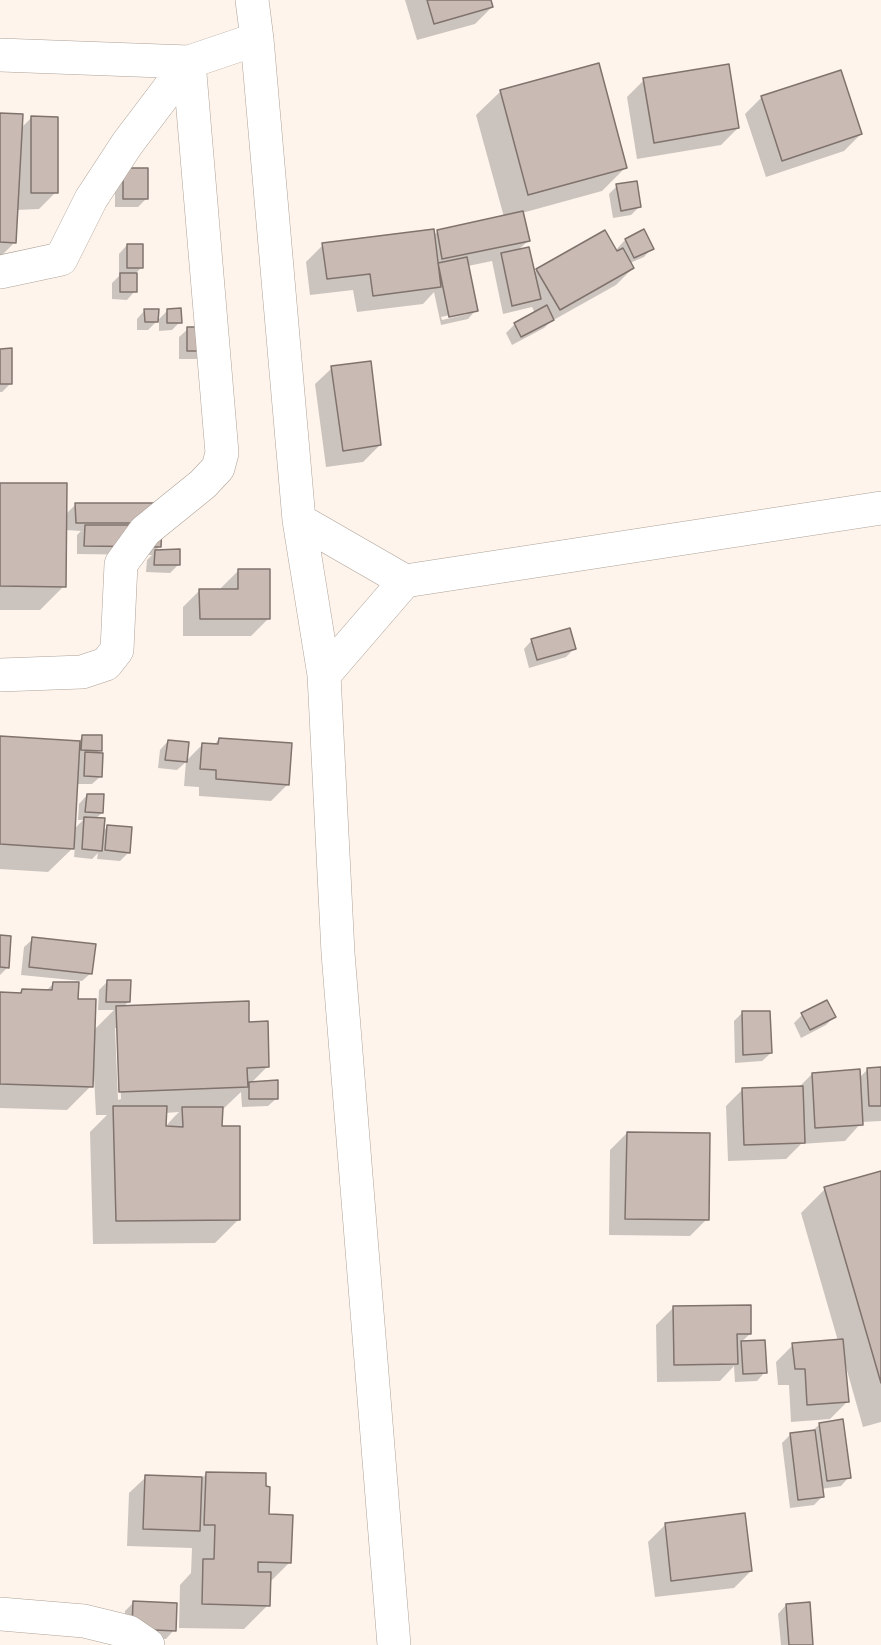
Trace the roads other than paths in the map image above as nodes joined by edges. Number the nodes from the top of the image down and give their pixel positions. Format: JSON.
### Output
{"nodes":[{"id":1,"x":252,"y":0,"type":"edge"},
{"id":2,"x":257,"y":39,"type":"junction"},
{"id":3,"x":0,"y":55,"type":"edge"},
{"id":4,"x":189,"y":62,"type":"junction"},
{"id":5,"x":0,"y":272,"type":"edge"},
{"id":6,"x":881,"y":508,"type":"edge"},
{"id":7,"x":300,"y":520,"type":"junction"},
{"id":8,"x":405,"y":581,"type":"junction"},
{"id":9,"x":0,"y":675,"type":"edge"},
{"id":10,"x":324,"y":675,"type":"junction"},
{"id":11,"x":0,"y":1614,"type":"edge"},
{"id":12,"x":148,"y":1645,"type":"edge"},
{"id":13,"x":394,"y":1645,"type":"edge"}],
"edges":[{"from":1,"to":2,"type":"street"},
{"from":2,"to":4,"type":"street"},
{"from":2,"to":7,"type":"street"},
{"from":3,"to":4,"type":"street"},
{"from":4,"to":5,"type":"street"},
{"from":4,"to":9,"type":"street"},
{"from":6,"to":8,"type":"street"},
{"from":7,"to":8,"type":"street"},
{"from":7,"to":10,"type":"street"},
{"from":8,"to":10,"type":"street"},
{"from":10,"to":13,"type":"street"},
{"from":11,"to":12,"type":"street"}]}
